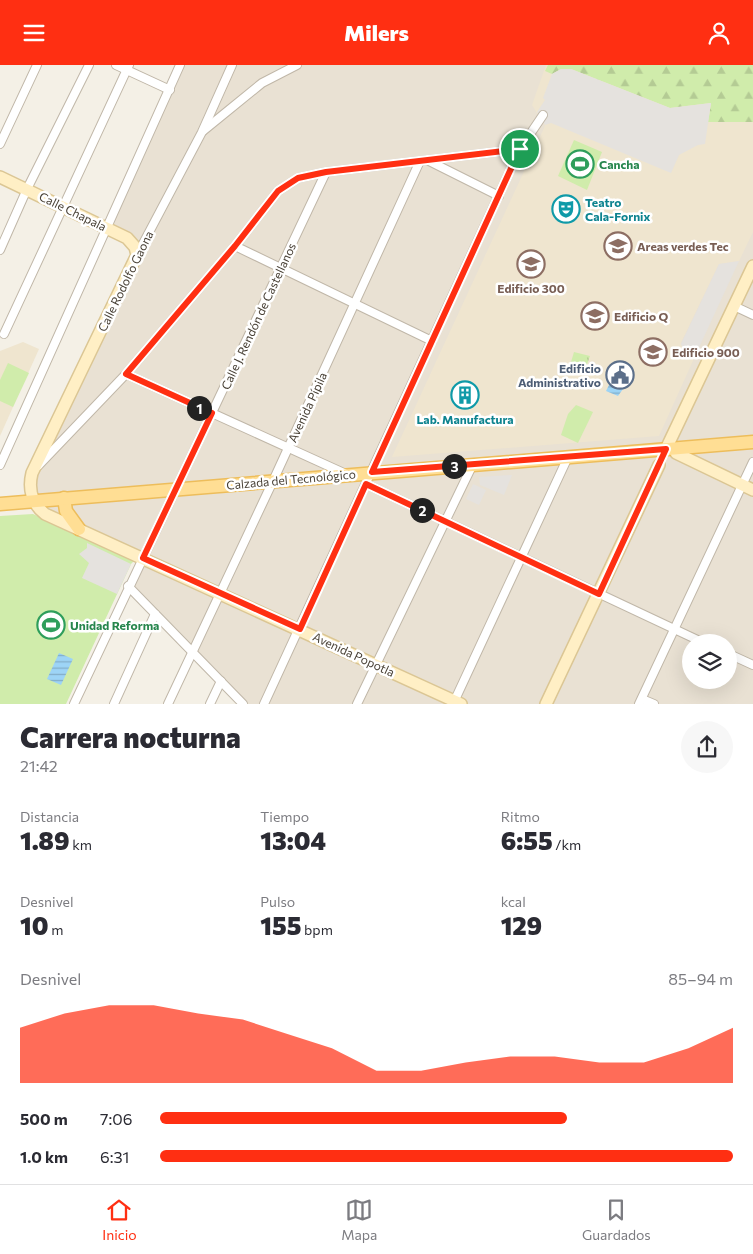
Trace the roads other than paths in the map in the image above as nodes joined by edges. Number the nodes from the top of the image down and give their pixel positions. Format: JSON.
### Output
{"nodes":[{"id":1,"x":36,"y":65,"type":"edge"},
{"id":2,"x":89,"y":65,"type":"edge"},
{"id":3,"x":116,"y":65,"type":"edge"},
{"id":4,"x":180,"y":65,"type":"edge"},
{"id":5,"x":232,"y":65,"type":"edge"},
{"id":6,"x":298,"y":65,"type":"edge"},
{"id":7,"x":128,"y":68,"type":"edge"},
{"id":8,"x":170,"y":90,"type":"junction"},
{"id":9,"x":543,"y":115,"type":"dead end"},
{"id":10,"x":202,"y":132,"type":"junction"},
{"id":11,"x":0,"y":144,"type":"edge"},
{"id":12,"x":520,"y":149,"type":"junction"},
{"id":13,"x":423,"y":161,"type":"junction"},
{"id":14,"x":326,"y":172,"type":"junction"},
{"id":15,"x":0,"y":177,"type":"edge"},
{"id":16,"x":27,"y":189,"type":"junction"},
{"id":17,"x":499,"y":197,"type":"junction"},
{"id":18,"x":64,"y":208,"type":"junction"},
{"id":19,"x":108,"y":228,"type":"junction"},
{"id":20,"x":235,"y":246,"type":"junction"},
{"id":21,"x":0,"y":250,"type":"edge"},
{"id":22,"x":137,"y":255,"type":"junction"},
{"id":23,"x":753,"y":266,"type":"edge"},
{"id":24,"x":281,"y":268,"type":"junction"},
{"id":25,"x":354,"y":304,"type":"junction"},
{"id":26,"x":734,"y":306,"type":"junction"},
{"id":27,"x":753,"y":315,"type":"edge"},
{"id":28,"x":4,"y":334,"type":"dead end"},
{"id":29,"x":432,"y":341,"type":"junction"},
{"id":30,"x":126,"y":374,"type":"junction"},
{"id":31,"x":212,"y":413,"type":"junction"},
{"id":32,"x":753,"y":442,"type":"edge"},
{"id":33,"x":288,"y":448,"type":"junction"},
{"id":34,"x":671,"y":451,"type":"junction"},
{"id":35,"x":568,"y":457,"type":"junction"},
{"id":36,"x":753,"y":462,"type":"edge"},
{"id":37,"x":474,"y":464,"type":"junction"},
{"id":38,"x":0,"y":465,"type":"edge"},
{"id":39,"x":659,"y":465,"type":"joint"},
{"id":40,"x":32,"y":473,"type":"junction"},
{"id":41,"x":347,"y":475,"type":"junction"},
{"id":42,"x":369,"y":478,"type":"junction"},
{"id":43,"x":273,"y":481,"type":"junction"},
{"id":44,"x":748,"y":487,"type":"edge"},
{"id":45,"x":176,"y":489,"type":"junction"},
{"id":46,"x":64,"y":498,"type":"junction"},
{"id":47,"x":33,"y":500,"type":"junction"},
{"id":48,"x":3,"y":501,"type":"edge"},
{"id":49,"x":445,"y":520,"type":"junction"},
{"id":50,"x":79,"y":529,"type":"junction"},
{"id":51,"x":520,"y":557,"type":"junction"},
{"id":52,"x":143,"y":558,"type":"junction"},
{"id":53,"x":128,"y":586,"type":"junction"},
{"id":54,"x":219,"y":593,"type":"junction"},
{"id":55,"x":599,"y":594,"type":"junction"},
{"id":56,"x":154,"y":614,"type":"junction"},
{"id":57,"x":300,"y":629,"type":"junction"},
{"id":58,"x":675,"y":629,"type":"junction"},
{"id":59,"x":685,"y":634,"type":"edge"},
{"id":60,"x":191,"y":651,"type":"junction"},
{"id":61,"x":737,"y":658,"type":"edge"},
{"id":62,"x":375,"y":665,"type":"junction"},
{"id":63,"x":753,"y":665,"type":"edge"},
{"id":64,"x":221,"y":681,"type":"junction"},
{"id":65,"x":641,"y":701,"type":"edge"},
{"id":66,"x":456,"y":703,"type":"edge"},
{"id":67,"x":74,"y":704,"type":"edge"},
{"id":68,"x":114,"y":704,"type":"edge"},
{"id":69,"x":168,"y":704,"type":"edge"},
{"id":70,"x":210,"y":704,"type":"edge"},
{"id":71,"x":243,"y":704,"type":"edge"},
{"id":72,"x":264,"y":704,"type":"edge"},
{"id":73,"x":357,"y":704,"type":"edge"},
{"id":74,"x":546,"y":704,"type":"edge"},
{"id":75,"x":654,"y":704,"type":"edge"}],
"edges":[{"from":1,"to":11,"type":"street"},
{"from":2,"to":16,"type":"street"},
{"from":3,"to":7,"type":"street"},
{"from":4,"to":8,"type":"street"},
{"from":5,"to":10,"type":"street","name":"Calle Rodolfo Gaona"},
{"from":6,"to":10,"type":"street"},
{"from":7,"to":8,"type":"street"},
{"from":7,"to":18,"type":"street"},
{"from":8,"to":19,"type":"street"},
{"from":9,"to":12,"type":"street"},
{"from":10,"to":22,"type":"street","name":"Calle Rodolfo Gaona"},
{"from":12,"to":13,"type":"street"},
{"from":12,"to":17,"type":"street"},
{"from":13,"to":14,"type":"street"},
{"from":13,"to":17,"type":"street"},
{"from":13,"to":25,"type":"street","name":"Avenida Pípila"},
{"from":14,"to":20,"type":"street"},
{"from":14,"to":24,"type":"street","name":"Calle J. Rendón de Castellanos"},
{"from":15,"to":16,"type":"street","name":"Calle Chapala"},
{"from":16,"to":18,"type":"street","name":"Calle Chapala"},
{"from":16,"to":21,"type":"street"},
{"from":17,"to":29,"type":"street"},
{"from":18,"to":19,"type":"street","name":"Calle Chapala"},
{"from":18,"to":28,"type":"street"},
{"from":19,"to":22,"type":"street","name":"Calle Chapala"},
{"from":19,"to":38,"type":"street"},
{"from":20,"to":24,"type":"street"},
{"from":20,"to":30,"type":"street"},
{"from":22,"to":40,"type":"street","name":"Calle Rodolfo Gaona"},
{"from":23,"to":26,"type":"street"},
{"from":24,"to":25,"type":"street"},
{"from":24,"to":31,"type":"street","name":"Calle J. Rendón de Castellanos"},
{"from":25,"to":29,"type":"street"},
{"from":25,"to":33,"type":"street","name":"Avenida Pípila"},
{"from":26,"to":27,"type":"street"},
{"from":26,"to":34,"type":"street"},
{"from":29,"to":42,"type":"street"},
{"from":30,"to":31,"type":"street"},
{"from":30,"to":40,"type":"street"},
{"from":31,"to":33,"type":"street"},
{"from":31,"to":45,"type":"street","name":"Calle J. Rendón de Castellanos"},
{"from":32,"to":34,"type":"main road","name":"Calzada del Tecnológico"},
{"from":33,"to":41,"type":"street"},
{"from":33,"to":43,"type":"street","name":"Avenida Pípila"},
{"from":34,"to":35,"type":"main road","name":"Calzada del Tecnológico"},
{"from":34,"to":39,"type":"street"},
{"from":34,"to":44,"type":"street"},
{"from":35,"to":37,"type":"main road","name":"Calzada del Tecnológico"},
{"from":35,"to":51,"type":"street"},
{"from":36,"to":44,"type":"street"},
{"from":37,"to":42,"type":"main road","name":"Calzada del Tecnológico"},
{"from":37,"to":49,"type":"street"},
{"from":39,"to":55,"type":"street"},
{"from":40,"to":47,"type":"street","name":"Calle Rodolfo Gaona"},
{"from":41,"to":42,"type":"main road","name":"Calzada del Tecnológico"},
{"from":41,"to":43,"type":"main road","name":"Calzada del Tecnológico"},
{"from":42,"to":49,"type":"street"},
{"from":42,"to":57,"type":"street"},
{"from":43,"to":45,"type":"main road","name":"Calzada del Tecnológico"},
{"from":43,"to":54,"type":"street","name":"Avenida Pípila"},
{"from":44,"to":58,"type":"street"},
{"from":45,"to":46,"type":"main road","name":"Calzada del Tecnológico"},
{"from":45,"to":52,"type":"street","name":"Calle J. Rendón de Castellanos"},
{"from":46,"to":47,"type":"main road","name":"Calzada del Tecnológico"},
{"from":46,"to":50,"type":"main road"},
{"from":47,"to":48,"type":"main road","name":"Calzada del Tecnológico"},
{"from":47,"to":50,"type":"street","name":"Avenida Popotla"},
{"from":49,"to":51,"type":"street"},
{"from":49,"to":62,"type":"street"},
{"from":50,"to":52,"type":"street","name":"Avenida Popotla"},
{"from":51,"to":55,"type":"street"},
{"from":51,"to":66,"type":"street"},
{"from":52,"to":53,"type":"street","name":"Calle J. Rendón de Castellanos"},
{"from":52,"to":54,"type":"street","name":"Avenida Popotla"},
{"from":53,"to":56,"type":"street"},
{"from":53,"to":67,"type":"street","name":"Calle J. Rendón de Castellanos"},
{"from":54,"to":57,"type":"street","name":"Avenida Popotla"},
{"from":54,"to":60,"type":"street","name":"Avenida Pípila"},
{"from":55,"to":58,"type":"street"},
{"from":55,"to":74,"type":"street"},
{"from":56,"to":60,"type":"street"},
{"from":56,"to":68,"type":"street"},
{"from":57,"to":62,"type":"street","name":"Avenida Popotla"},
{"from":57,"to":72,"type":"street"},
{"from":58,"to":59,"type":"street"},
{"from":58,"to":65,"type":"street"},
{"from":60,"to":64,"type":"street"},
{"from":60,"to":69,"type":"street","name":"Avenida Pípila"},
{"from":61,"to":63,"type":"street"},
{"from":62,"to":66,"type":"street","name":"Avenida Popotla"},
{"from":62,"to":73,"type":"street"},
{"from":64,"to":70,"type":"street"},
{"from":64,"to":71,"type":"street"},
{"from":65,"to":75,"type":"street"}]}
